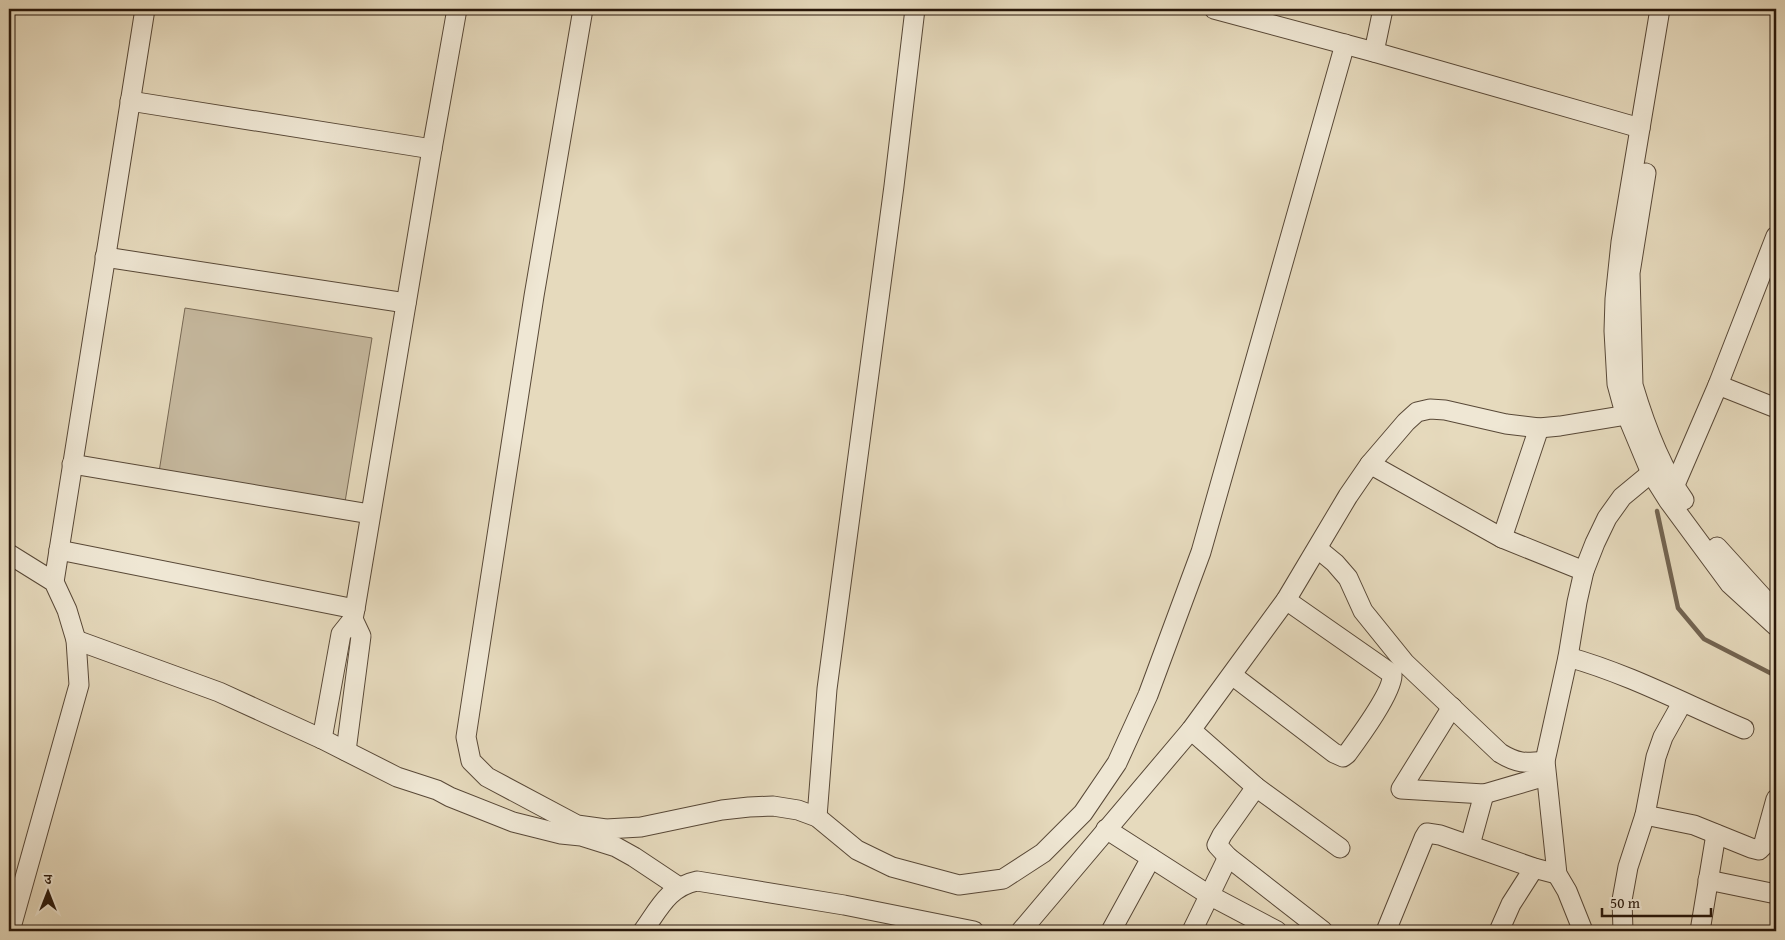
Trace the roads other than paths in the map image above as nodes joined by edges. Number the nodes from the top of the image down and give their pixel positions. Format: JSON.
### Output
{"nodes":[{"id":1,"x":145,"y":9,"type":"edge"},
{"id":2,"x":458,"y":9,"type":"edge"},
{"id":3,"x":583,"y":9,"type":"edge"},
{"id":4,"x":915,"y":9,"type":"edge"},
{"id":5,"x":1214,"y":9,"type":"edge"},
{"id":6,"x":1383,"y":9,"type":"edge"},
{"id":7,"x":1660,"y":9,"type":"edge"},
{"id":8,"x":1672,"y":9,"type":"edge"},
{"id":9,"x":1345,"y":44,"type":"junction"},
{"id":10,"x":1374,"y":52,"type":"junction"},
{"id":11,"x":130,"y":100,"type":"junction"},
{"id":12,"x":1640,"y":128,"type":"junction"},
{"id":13,"x":432,"y":149,"type":"junction"},
{"id":14,"x":1776,"y":236,"type":"edge"},
{"id":15,"x":105,"y":257,"type":"junction"},
{"id":16,"x":406,"y":303,"type":"junction"},
{"id":17,"x":1718,"y":385,"type":"junction"},
{"id":18,"x":1776,"y":408,"type":"edge"},
{"id":19,"x":1627,"y":415,"type":"junction"},
{"id":20,"x":1539,"y":428,"type":"junction"},
{"id":21,"x":72,"y":464,"type":"junction"},
{"id":22,"x":1370,"y":464,"type":"junction"},
{"id":23,"x":1658,"y":470,"type":"junction"},
{"id":24,"x":1674,"y":487,"type":"junction"},
{"id":25,"x":370,"y":514,"type":"junction"},
{"id":26,"x":1502,"y":538,"type":"junction"},
{"id":27,"x":1318,"y":549,"type":"junction"},
{"id":28,"x":59,"y":550,"type":"junction"},
{"id":29,"x":9,"y":554,"type":"edge"},
{"id":30,"x":1584,"y":571,"type":"junction"},
{"id":31,"x":54,"y":582,"type":"junction"},
{"id":32,"x":1286,"y":600,"type":"junction"},
{"id":33,"x":1776,"y":608,"type":"edge"},
{"id":34,"x":354,"y":614,"type":"junction"},
{"id":35,"x":1776,"y":626,"type":"edge"},
{"id":36,"x":76,"y":640,"type":"junction"},
{"id":37,"x":1568,"y":657,"type":"junction"},
{"id":38,"x":1232,"y":675,"type":"junction"},
{"id":39,"x":1682,"y":703,"type":"junction"},
{"id":40,"x":1452,"y":707,"type":"junction"},
{"id":41,"x":1744,"y":729,"type":"dead end"},
{"id":42,"x":1191,"y":730,"type":"junction"},
{"id":43,"x":322,"y":739,"type":"junction"},
{"id":44,"x":346,"y":751,"type":"junction"},
{"id":45,"x":1546,"y":769,"type":"junction"},
{"id":46,"x":1256,"y":787,"type":"junction"},
{"id":47,"x":1484,"y":794,"type":"junction"},
{"id":48,"x":1776,"y":798,"type":"edge"},
{"id":49,"x":1645,"y":815,"type":"junction"},
{"id":50,"x":817,"y":817,"type":"junction"},
{"id":51,"x":1106,"y":828,"type":"junction"},
{"id":52,"x":1716,"y":834,"type":"junction"},
{"id":53,"x":1772,"y":834,"type":"edge"},
{"id":54,"x":1470,"y":846,"type":"junction"},
{"id":55,"x":1340,"y":848,"type":"dead end"},
{"id":56,"x":1228,"y":857,"type":"junction"},
{"id":57,"x":1151,"y":858,"type":"junction"},
{"id":58,"x":1534,"y":868,"type":"junction"},
{"id":59,"x":1557,"y":874,"type":"junction"},
{"id":60,"x":1708,"y":880,"type":"junction"},
{"id":61,"x":679,"y":887,"type":"junction"},
{"id":62,"x":1776,"y":894,"type":"edge"},
{"id":63,"x":1209,"y":895,"type":"junction"},
{"id":64,"x":904,"y":924,"type":"edge"},
{"id":65,"x":10,"y":931,"type":"edge"},
{"id":66,"x":644,"y":931,"type":"edge"},
{"id":67,"x":974,"y":931,"type":"edge"},
{"id":68,"x":1021,"y":931,"type":"edge"},
{"id":69,"x":1111,"y":931,"type":"edge"},
{"id":70,"x":1192,"y":931,"type":"edge"},
{"id":71,"x":1276,"y":931,"type":"edge"},
{"id":72,"x":1323,"y":931,"type":"edge"},
{"id":73,"x":1386,"y":931,"type":"edge"},
{"id":74,"x":1499,"y":931,"type":"edge"},
{"id":75,"x":1583,"y":931,"type":"edge"},
{"id":76,"x":1623,"y":931,"type":"edge"},
{"id":77,"x":1700,"y":931,"type":"edge"}],
"edges":[{"from":1,"to":11,"type":"street"},
{"from":2,"to":13,"type":"street"},
{"from":3,"to":50,"type":"street"},
{"from":4,"to":50,"type":"street"},
{"from":5,"to":9,"type":"street"},
{"from":6,"to":10,"type":"street"},
{"from":7,"to":12,"type":"street"},
{"from":8,"to":23,"type":"street"},
{"from":9,"to":10,"type":"street"},
{"from":9,"to":50,"type":"street"},
{"from":10,"to":12,"type":"street"},
{"from":11,"to":13,"type":"street"},
{"from":11,"to":15,"type":"street"},
{"from":12,"to":19,"type":"street"},
{"from":13,"to":16,"type":"street"},
{"from":14,"to":17,"type":"street"},
{"from":15,"to":16,"type":"street"},
{"from":15,"to":21,"type":"street"},
{"from":16,"to":25,"type":"street"},
{"from":17,"to":18,"type":"street"},
{"from":17,"to":24,"type":"street"},
{"from":19,"to":20,"type":"street"},
{"from":19,"to":23,"type":"street"},
{"from":20,"to":22,"type":"street"},
{"from":20,"to":26,"type":"street"},
{"from":21,"to":25,"type":"street"},
{"from":21,"to":28,"type":"street"},
{"from":22,"to":26,"type":"street"},
{"from":22,"to":27,"type":"street"},
{"from":23,"to":24,"type":"street"},
{"from":23,"to":30,"type":"street"},
{"from":23,"to":35,"type":"street"},
{"from":24,"to":33,"type":"street"},
{"from":25,"to":34,"type":"street"},
{"from":26,"to":30,"type":"street"},
{"from":27,"to":32,"type":"street"},
{"from":27,"to":40,"type":"street"},
{"from":28,"to":31,"type":"street"},
{"from":28,"to":34,"type":"street"},
{"from":29,"to":31,"type":"street"},
{"from":30,"to":37,"type":"street"},
{"from":31,"to":36,"type":"street"},
{"from":32,"to":38,"type":"street"},
{"from":32,"to":38,"type":"street"},
{"from":34,"to":43,"type":"street"},
{"from":34,"to":44,"type":"street"},
{"from":36,"to":43,"type":"street"},
{"from":36,"to":65,"type":"street"},
{"from":37,"to":39,"type":"street"},
{"from":37,"to":45,"type":"street"},
{"from":38,"to":42,"type":"street"},
{"from":39,"to":41,"type":"street"},
{"from":39,"to":49,"type":"street"},
{"from":40,"to":45,"type":"street"},
{"from":40,"to":47,"type":"street"},
{"from":42,"to":46,"type":"street"},
{"from":42,"to":51,"type":"street"},
{"from":43,"to":44,"type":"street"},
{"from":44,"to":61,"type":"street"},
{"from":45,"to":47,"type":"street"},
{"from":45,"to":59,"type":"street"},
{"from":46,"to":55,"type":"street"},
{"from":46,"to":56,"type":"street"},
{"from":47,"to":54,"type":"street"},
{"from":48,"to":53,"type":"street"},
{"from":49,"to":52,"type":"street"},
{"from":49,"to":76,"type":"street"},
{"from":51,"to":57,"type":"street"},
{"from":51,"to":68,"type":"street"},
{"from":52,"to":53,"type":"street"},
{"from":52,"to":60,"type":"street"},
{"from":54,"to":58,"type":"street"},
{"from":54,"to":73,"type":"street"},
{"from":56,"to":63,"type":"street"},
{"from":56,"to":72,"type":"street"},
{"from":57,"to":63,"type":"street"},
{"from":57,"to":69,"type":"street"},
{"from":58,"to":59,"type":"street"},
{"from":58,"to":74,"type":"street"},
{"from":59,"to":75,"type":"street"},
{"from":60,"to":62,"type":"street"},
{"from":60,"to":77,"type":"street"},
{"from":61,"to":64,"type":"street"},
{"from":61,"to":66,"type":"street"},
{"from":63,"to":70,"type":"street"},
{"from":63,"to":71,"type":"street"},
{"from":64,"to":67,"type":"street"}]}
